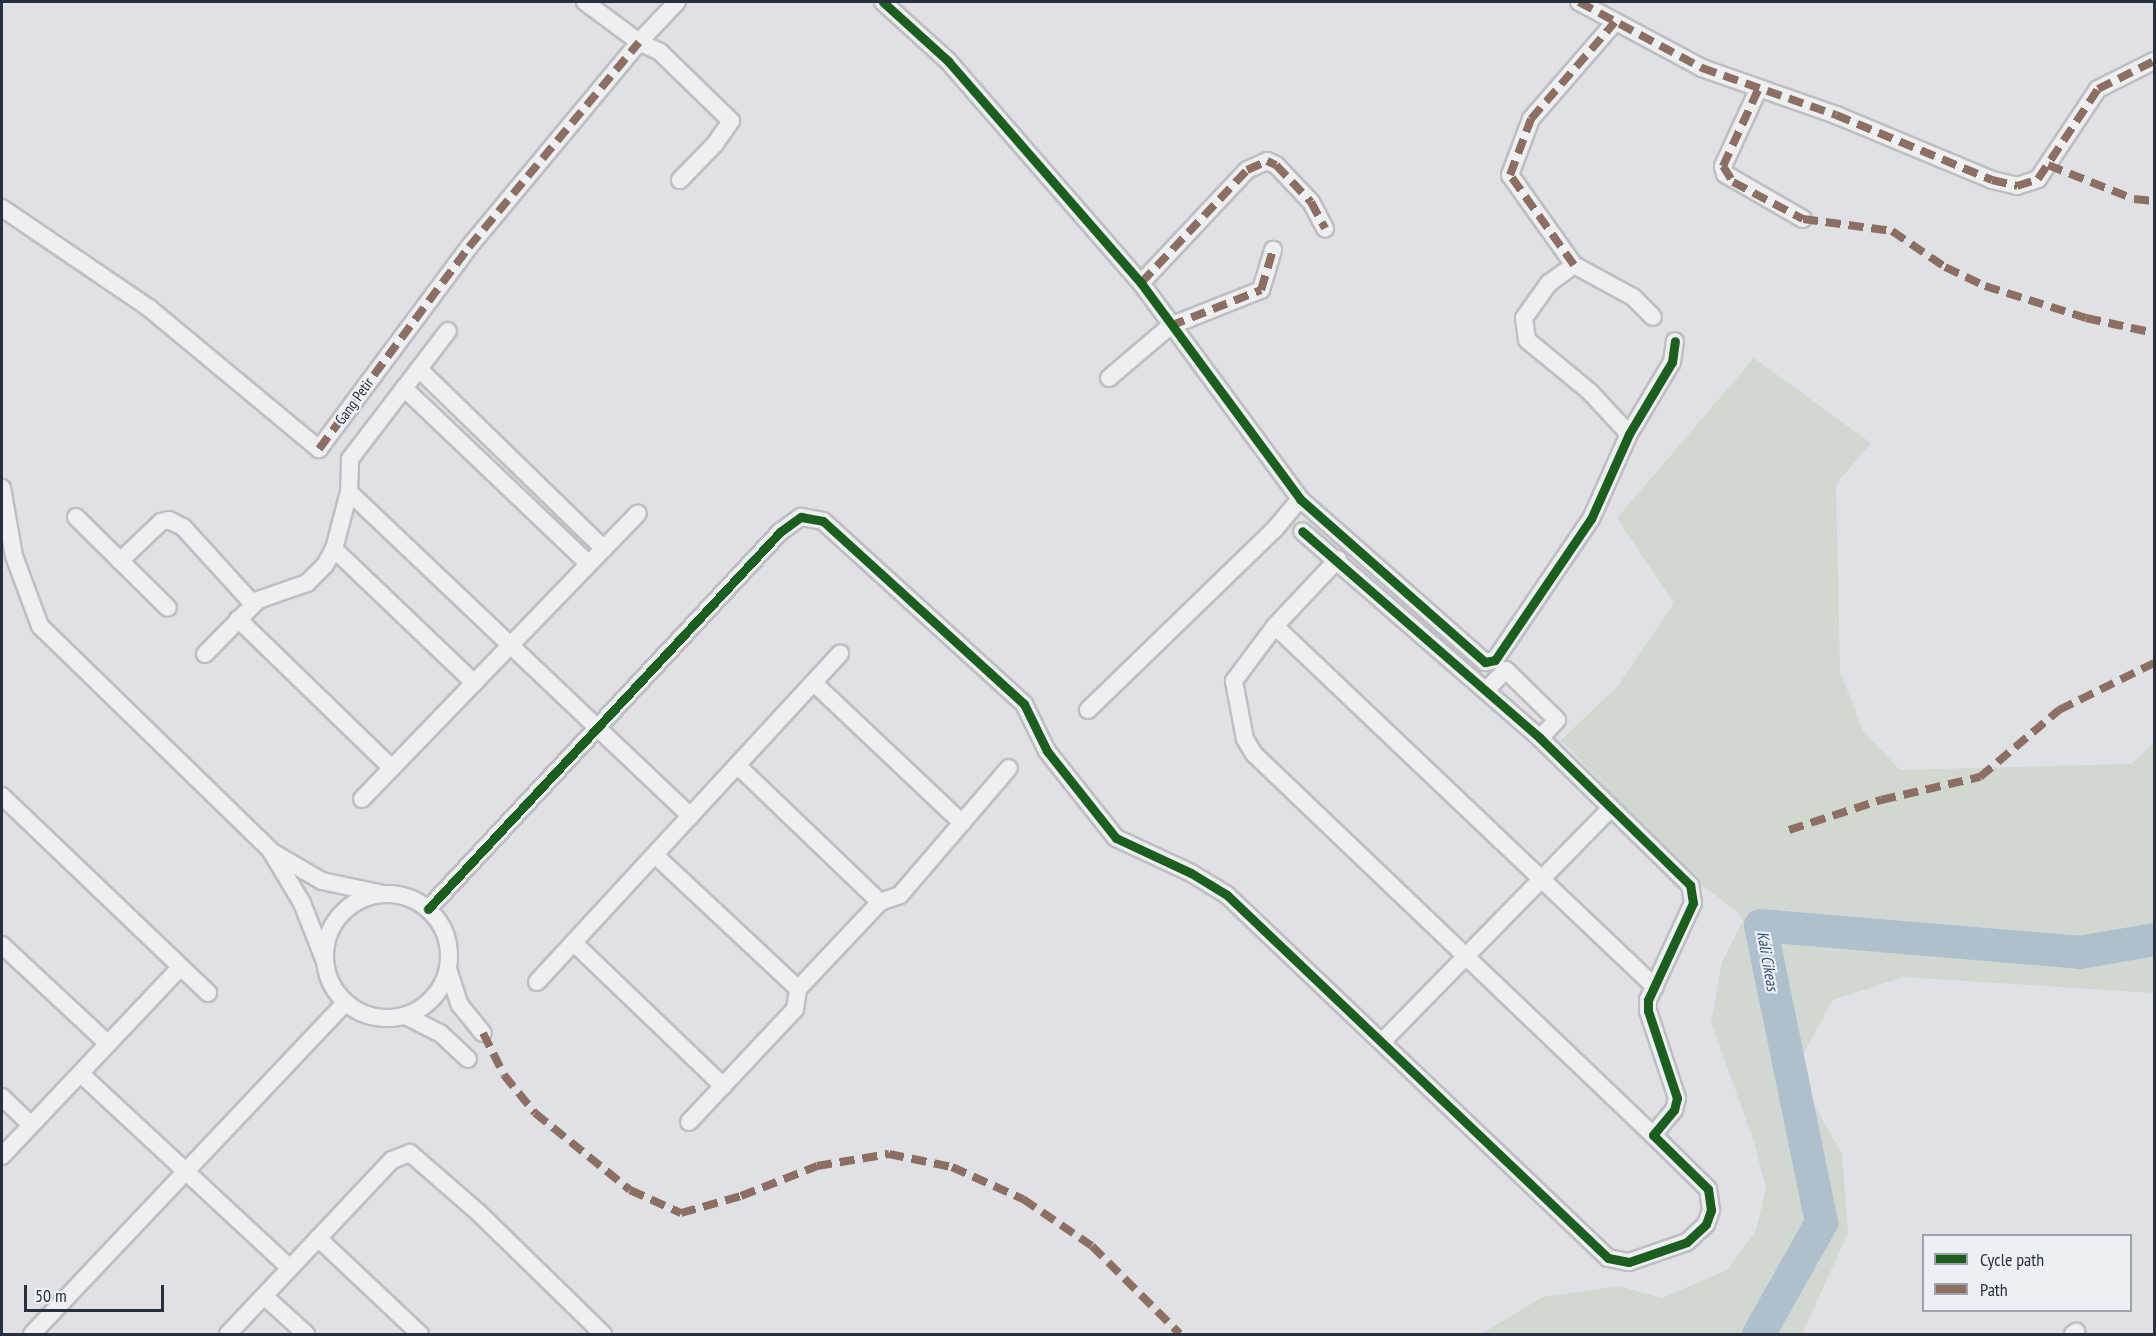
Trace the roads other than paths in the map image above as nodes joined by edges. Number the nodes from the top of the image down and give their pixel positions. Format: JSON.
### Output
{"nodes":[{"id":1,"x":585,"y":2,"type":"edge"},
{"id":2,"x":677,"y":2,"type":"edge"},
{"id":3,"x":883,"y":2,"type":"edge"},
{"id":4,"x":1579,"y":2,"type":"edge"},
{"id":5,"x":1615,"y":22,"type":"junction"},
{"id":6,"x":639,"y":42,"type":"junction"},
{"id":7,"x":2154,"y":61,"type":"edge"},
{"id":8,"x":1758,"y":90,"type":"junction"},
{"id":9,"x":680,"y":180,"type":"dead end"},
{"id":10,"x":2,"y":208,"type":"edge"},
{"id":11,"x":1803,"y":219,"type":"dead end"},
{"id":12,"x":1325,"y":228,"type":"dead end"},
{"id":13,"x":1273,"y":250,"type":"dead end"},
{"id":14,"x":1574,"y":266,"type":"junction"},
{"id":15,"x":1141,"y":283,"type":"junction"},
{"id":16,"x":1653,"y":317,"type":"dead end"},
{"id":17,"x":1170,"y":326,"type":"junction"},
{"id":18,"x":448,"y":331,"type":"dead end"},
{"id":19,"x":1675,"y":341,"type":"dead end"},
{"id":20,"x":419,"y":369,"type":"junction"},
{"id":21,"x":1109,"y":378,"type":"dead end"},
{"id":22,"x":404,"y":388,"type":"junction"},
{"id":23,"x":1629,"y":434,"type":"junction"},
{"id":24,"x":510,"y":458,"type":"junction"},
{"id":25,"x":495,"y":474,"type":"junction"},
{"id":26,"x":2,"y":488,"type":"edge"},
{"id":27,"x":349,"y":492,"type":"junction"},
{"id":28,"x":1300,"y":499,"type":"junction"},
{"id":29,"x":638,"y":513,"type":"dead end"},
{"id":30,"x":76,"y":517,"type":"dead end"},
{"id":31,"x":1302,"y":531,"type":"dead end"},
{"id":32,"x":334,"y":549,"type":"junction"},
{"id":33,"x":604,"y":549,"type":"junction"},
{"id":34,"x":1338,"y":559,"type":"junction"},
{"id":35,"x":120,"y":561,"type":"junction"},
{"id":36,"x":589,"y":564,"type":"junction"},
{"id":37,"x":253,"y":604,"type":"junction"},
{"id":38,"x":168,"y":608,"type":"dead end"},
{"id":39,"x":238,"y":619,"type":"junction"},
{"id":40,"x":1275,"y":626,"type":"junction"},
{"id":41,"x":512,"y":644,"type":"junction"},
{"id":42,"x":205,"y":654,"type":"dead end"},
{"id":43,"x":840,"y":654,"type":"dead end"},
{"id":44,"x":474,"y":683,"type":"junction"},
{"id":45,"x":814,"y":683,"type":"junction"},
{"id":46,"x":1486,"y":690,"type":"junction"},
{"id":47,"x":1088,"y":710,"type":"dead end"},
{"id":48,"x":598,"y":726,"type":"junction"},
{"id":49,"x":1540,"y":738,"type":"junction"},
{"id":50,"x":738,"y":765,"type":"junction"},
{"id":51,"x":392,"y":768,"type":"junction"},
{"id":52,"x":1009,"y":768,"type":"dead end"},
{"id":53,"x":2,"y":796,"type":"edge"},
{"id":54,"x":362,"y":799,"type":"dead end"},
{"id":55,"x":1611,"y":808,"type":"junction"},
{"id":56,"x":691,"y":816,"type":"junction"},
{"id":57,"x":962,"y":823,"type":"junction"},
{"id":58,"x":272,"y":852,"type":"junction"},
{"id":59,"x":655,"y":855,"type":"junction"},
{"id":60,"x":1541,"y":879,"type":"junction"},
{"id":61,"x":383,"y":894,"type":"junction"},
{"id":62,"x":880,"y":902,"type":"junction"},
{"id":63,"x":428,"y":909,"type":"junction"},
{"id":64,"x":574,"y":943,"type":"junction"},
{"id":65,"x":2,"y":945,"type":"edge"},
{"id":66,"x":1466,"y":956,"type":"junction"},
{"id":67,"x":324,"y":959,"type":"junction"},
{"id":68,"x":181,"y":967,"type":"junction"},
{"id":69,"x":448,"y":969,"type":"junction"},
{"id":70,"x":537,"y":982,"type":"dead end"},
{"id":71,"x":1655,"y":987,"type":"junction"},
{"id":72,"x":798,"y":989,"type":"junction"},
{"id":73,"x":208,"y":993,"type":"dead end"},
{"id":74,"x":345,"y":1003,"type":"junction"},
{"id":75,"x":406,"y":1016,"type":"junction"},
{"id":76,"x":483,"y":1033,"type":"dead end"},
{"id":77,"x":1382,"y":1042,"type":"junction"},
{"id":78,"x":108,"y":1044,"type":"junction"},
{"id":79,"x":468,"y":1059,"type":"dead end"},
{"id":80,"x":81,"y":1074,"type":"junction"},
{"id":81,"x":723,"y":1086,"type":"junction"},
{"id":82,"x":2,"y":1097,"type":"edge"},
{"id":83,"x":688,"y":1122,"type":"dead end"},
{"id":84,"x":31,"y":1125,"type":"junction"},
{"id":85,"x":1653,"y":1135,"type":"junction"},
{"id":86,"x":2,"y":1156,"type":"edge"},
{"id":87,"x":185,"y":1170,"type":"junction"},
{"id":88,"x":318,"y":1238,"type":"junction"},
{"id":89,"x":290,"y":1268,"type":"junction"},
{"id":90,"x":264,"y":1296,"type":"junction"},
{"id":91,"x":32,"y":1335,"type":"edge"},
{"id":92,"x":228,"y":1335,"type":"edge"},
{"id":93,"x":306,"y":1335,"type":"edge"},
{"id":94,"x":420,"y":1335,"type":"edge"},
{"id":95,"x":603,"y":1335,"type":"edge"}],
"edges":[{"from":1,"to":6,"type":"street"},
{"from":2,"to":6,"type":"street"},
{"from":3,"to":15,"type":"street"},
{"from":4,"to":5,"type":"street"},
{"from":5,"to":8,"type":"street"},
{"from":5,"to":14,"type":"street"},
{"from":6,"to":9,"type":"street"},
{"from":6,"to":10,"type":"street","name":"Gang Petir"},
{"from":7,"to":8,"type":"street"},
{"from":8,"to":11,"type":"street"},
{"from":12,"to":15,"type":"street"},
{"from":13,"to":17,"type":"street"},
{"from":14,"to":16,"type":"street"},
{"from":14,"to":23,"type":"street"},
{"from":15,"to":17,"type":"street"},
{"from":17,"to":21,"type":"street"},
{"from":17,"to":28,"type":"street"},
{"from":18,"to":20,"type":"street"},
{"from":19,"to":23,"type":"street"},
{"from":20,"to":22,"type":"street"},
{"from":20,"to":24,"type":"street"},
{"from":22,"to":25,"type":"street"},
{"from":22,"to":27,"type":"street"},
{"from":23,"to":28,"type":"street"},
{"from":24,"to":25,"type":"street"},
{"from":24,"to":33,"type":"street"},
{"from":25,"to":36,"type":"street"},
{"from":26,"to":58,"type":"street"},
{"from":27,"to":32,"type":"street"},
{"from":27,"to":41,"type":"street"},
{"from":28,"to":47,"type":"street"},
{"from":29,"to":33,"type":"street"},
{"from":30,"to":35,"type":"street"},
{"from":31,"to":34,"type":"street"},
{"from":32,"to":37,"type":"street"},
{"from":32,"to":44,"type":"street"},
{"from":33,"to":36,"type":"street"},
{"from":34,"to":40,"type":"street"},
{"from":34,"to":46,"type":"street"},
{"from":35,"to":37,"type":"street"},
{"from":35,"to":38,"type":"street"},
{"from":36,"to":41,"type":"street"},
{"from":37,"to":39,"type":"street"},
{"from":39,"to":42,"type":"street"},
{"from":39,"to":51,"type":"street"},
{"from":40,"to":60,"type":"street"},
{"from":40,"to":66,"type":"street"},
{"from":41,"to":44,"type":"street"},
{"from":41,"to":48,"type":"street"},
{"from":43,"to":45,"type":"street"},
{"from":44,"to":51,"type":"street"},
{"from":45,"to":50,"type":"street"},
{"from":45,"to":57,"type":"street"},
{"from":46,"to":49,"type":"street"},
{"from":46,"to":49,"type":"street"},
{"from":48,"to":56,"type":"street"},
{"from":48,"to":63,"type":"street"},
{"from":48,"to":77,"type":"street"},
{"from":49,"to":55,"type":"street"},
{"from":50,"to":56,"type":"street"},
{"from":50,"to":62,"type":"street"},
{"from":51,"to":54,"type":"street"},
{"from":52,"to":57,"type":"street"},
{"from":53,"to":68,"type":"street"},
{"from":55,"to":60,"type":"street"},
{"from":55,"to":71,"type":"street"},
{"from":56,"to":59,"type":"street"},
{"from":57,"to":62,"type":"street"},
{"from":58,"to":61,"type":"street"},
{"from":58,"to":67,"type":"street"},
{"from":59,"to":64,"type":"street"},
{"from":59,"to":72,"type":"street"},
{"from":60,"to":66,"type":"street"},
{"from":60,"to":71,"type":"street"},
{"from":61,"to":63,"type":"street"},
{"from":61,"to":67,"type":"street"},
{"from":62,"to":72,"type":"street"},
{"from":63,"to":69,"type":"street"},
{"from":64,"to":70,"type":"street"},
{"from":64,"to":81,"type":"street"},
{"from":65,"to":78,"type":"street"},
{"from":66,"to":77,"type":"street"},
{"from":66,"to":85,"type":"street"},
{"from":67,"to":74,"type":"street"},
{"from":68,"to":73,"type":"street"},
{"from":68,"to":78,"type":"street"},
{"from":69,"to":75,"type":"street"},
{"from":69,"to":76,"type":"street"},
{"from":71,"to":85,"type":"street"},
{"from":72,"to":81,"type":"street"},
{"from":74,"to":75,"type":"street"},
{"from":74,"to":87,"type":"street"},
{"from":75,"to":79,"type":"street"},
{"from":77,"to":85,"type":"street"},
{"from":78,"to":80,"type":"street"},
{"from":80,"to":84,"type":"street"},
{"from":80,"to":87,"type":"street"},
{"from":81,"to":83,"type":"street"},
{"from":82,"to":84,"type":"street"},
{"from":84,"to":86,"type":"street"},
{"from":87,"to":89,"type":"street"},
{"from":87,"to":91,"type":"street"},
{"from":88,"to":89,"type":"street"},
{"from":88,"to":94,"type":"street"},
{"from":88,"to":95,"type":"street"},
{"from":89,"to":90,"type":"street"},
{"from":90,"to":92,"type":"street"},
{"from":90,"to":93,"type":"street"}]}
